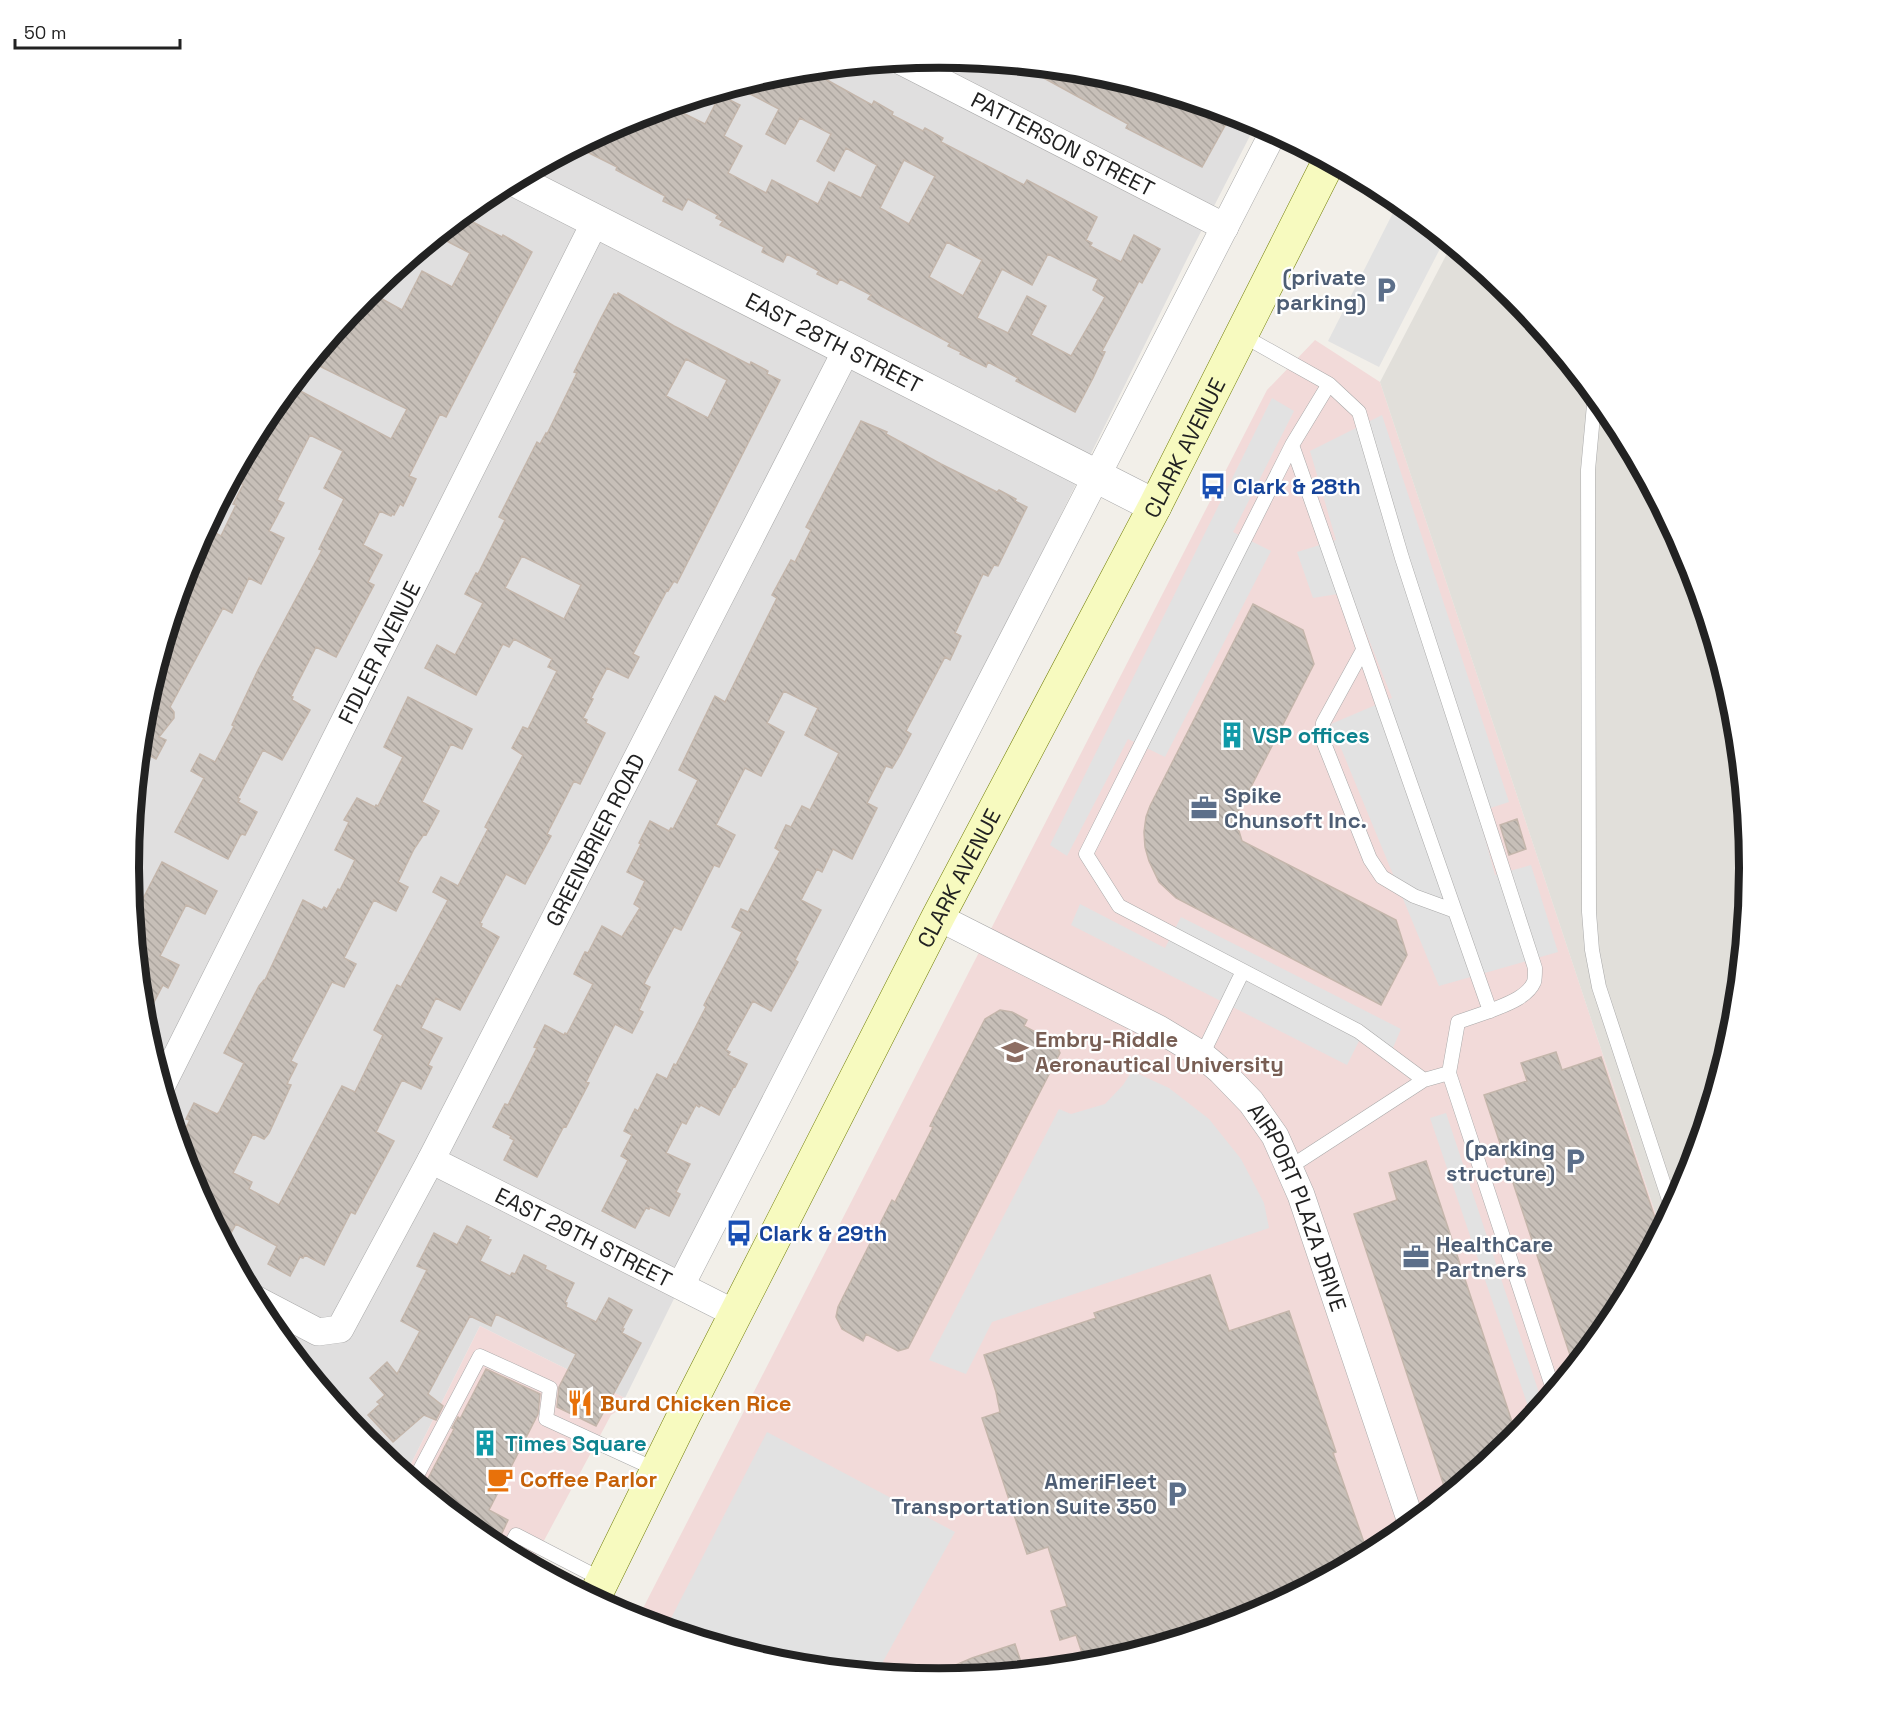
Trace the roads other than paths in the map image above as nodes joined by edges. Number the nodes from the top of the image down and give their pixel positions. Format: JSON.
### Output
{"nodes":[{"id":1,"x":916,"y":68,"type":"edge"},
{"id":2,"x":1270,"y":139,"type":"edge"},
{"id":3,"x":1326,"y":167,"type":"edge"},
{"id":4,"x":524,"y":184,"type":"edge"},
{"id":5,"x":596,"y":220,"type":"junction"},
{"id":6,"x":1225,"y":227,"type":"junction"},
{"id":7,"x":1240,"y":334,"type":"junction"},
{"id":8,"x":847,"y":349,"type":"junction"},
{"id":9,"x":1329,"y":384,"type":"junction"},
{"id":10,"x":1593,"y":406,"type":"edge"},
{"id":11,"x":1292,"y":445,"type":"junction"},
{"id":12,"x":1097,"y":478,"type":"junction"},
{"id":13,"x":1155,"y":506,"type":"junction"},
{"id":14,"x":1363,"y":650,"type":"junction"},
{"id":15,"x":1455,"y":910,"type":"junction"},
{"id":16,"x":938,"y":917,"type":"junction"},
{"id":17,"x":1243,"y":971,"type":"junction"},
{"id":18,"x":1490,"y":1011,"type":"junction"},
{"id":19,"x":1202,"y":1055,"type":"junction"},
{"id":20,"x":1449,"y":1073,"type":"junction"},
{"id":21,"x":166,"y":1076,"type":"edge"},
{"id":22,"x":1424,"y":1080,"type":"junction"},
{"id":23,"x":432,"y":1160,"type":"junction"},
{"id":24,"x":1290,"y":1167,"type":"junction"},
{"id":25,"x":1668,"y":1198,"type":"edge"},
{"id":26,"x":681,"y":1285,"type":"junction"},
{"id":27,"x":270,"y":1307,"type":"edge"},
{"id":28,"x":736,"y":1314,"type":"junction"},
{"id":29,"x":1551,"y":1384,"type":"edge"},
{"id":30,"x":657,"y":1470,"type":"junction"},
{"id":31,"x":417,"y":1474,"type":"edge"},
{"id":32,"x":1409,"y":1516,"type":"edge"},
{"id":33,"x":511,"y":1544,"type":"edge"},
{"id":34,"x":599,"y":1589,"type":"edge"}],
"edges":[{"from":1,"to":6,"type":"street","name":"PATTERSON STREET"},
{"from":2,"to":6,"type":"street"},
{"from":3,"to":7,"type":"main road","name":"CLARK AVENUE"},
{"from":4,"to":5,"type":"street","name":"EAST 28TH STREET"},
{"from":5,"to":8,"type":"street","name":"EAST 28TH STREET"},
{"from":5,"to":21,"type":"street","name":"FIDLER AVENUE"},
{"from":6,"to":12,"type":"street"},
{"from":7,"to":9,"type":"lane"},
{"from":7,"to":13,"type":"main road","name":"CLARK AVENUE"},
{"from":8,"to":12,"type":"street","name":"EAST 28TH STREET"},
{"from":8,"to":23,"type":"street","name":"GREENBRIER ROAD"},
{"from":9,"to":11,"type":"lane"},
{"from":9,"to":18,"type":"lane"},
{"from":10,"to":25,"type":"lane"},
{"from":11,"to":14,"type":"lane"},
{"from":11,"to":17,"type":"lane"},
{"from":12,"to":13,"type":"street","name":"EAST 28TH STREET"},
{"from":12,"to":26,"type":"street"},
{"from":13,"to":16,"type":"main road","name":"CLARK AVENUE"},
{"from":14,"to":15,"type":"lane"},
{"from":14,"to":15,"type":"lane"},
{"from":15,"to":18,"type":"lane"},
{"from":16,"to":19,"type":"street","name":"AIRPORT PLAZA DRIVE"},
{"from":16,"to":28,"type":"main road","name":"CLARK AVENUE"},
{"from":17,"to":19,"type":"lane"},
{"from":17,"to":22,"type":"lane"},
{"from":18,"to":20,"type":"lane"},
{"from":19,"to":24,"type":"street","name":"AIRPORT PLAZA DRIVE"},
{"from":20,"to":22,"type":"lane"},
{"from":20,"to":29,"type":"lane"},
{"from":22,"to":24,"type":"lane"},
{"from":23,"to":26,"type":"street","name":"EAST 29TH STREET"},
{"from":23,"to":27,"type":"street","name":"GREENBRIER ROAD"},
{"from":24,"to":32,"type":"street","name":"AIRPORT PLAZA DRIVE"},
{"from":26,"to":28,"type":"street","name":"EAST 29TH STREET"},
{"from":28,"to":30,"type":"main road","name":"CLARK AVENUE"},
{"from":30,"to":31,"type":"lane"},
{"from":30,"to":34,"type":"main road","name":"CLARK AVENUE"},
{"from":33,"to":34,"type":"lane"}]}
